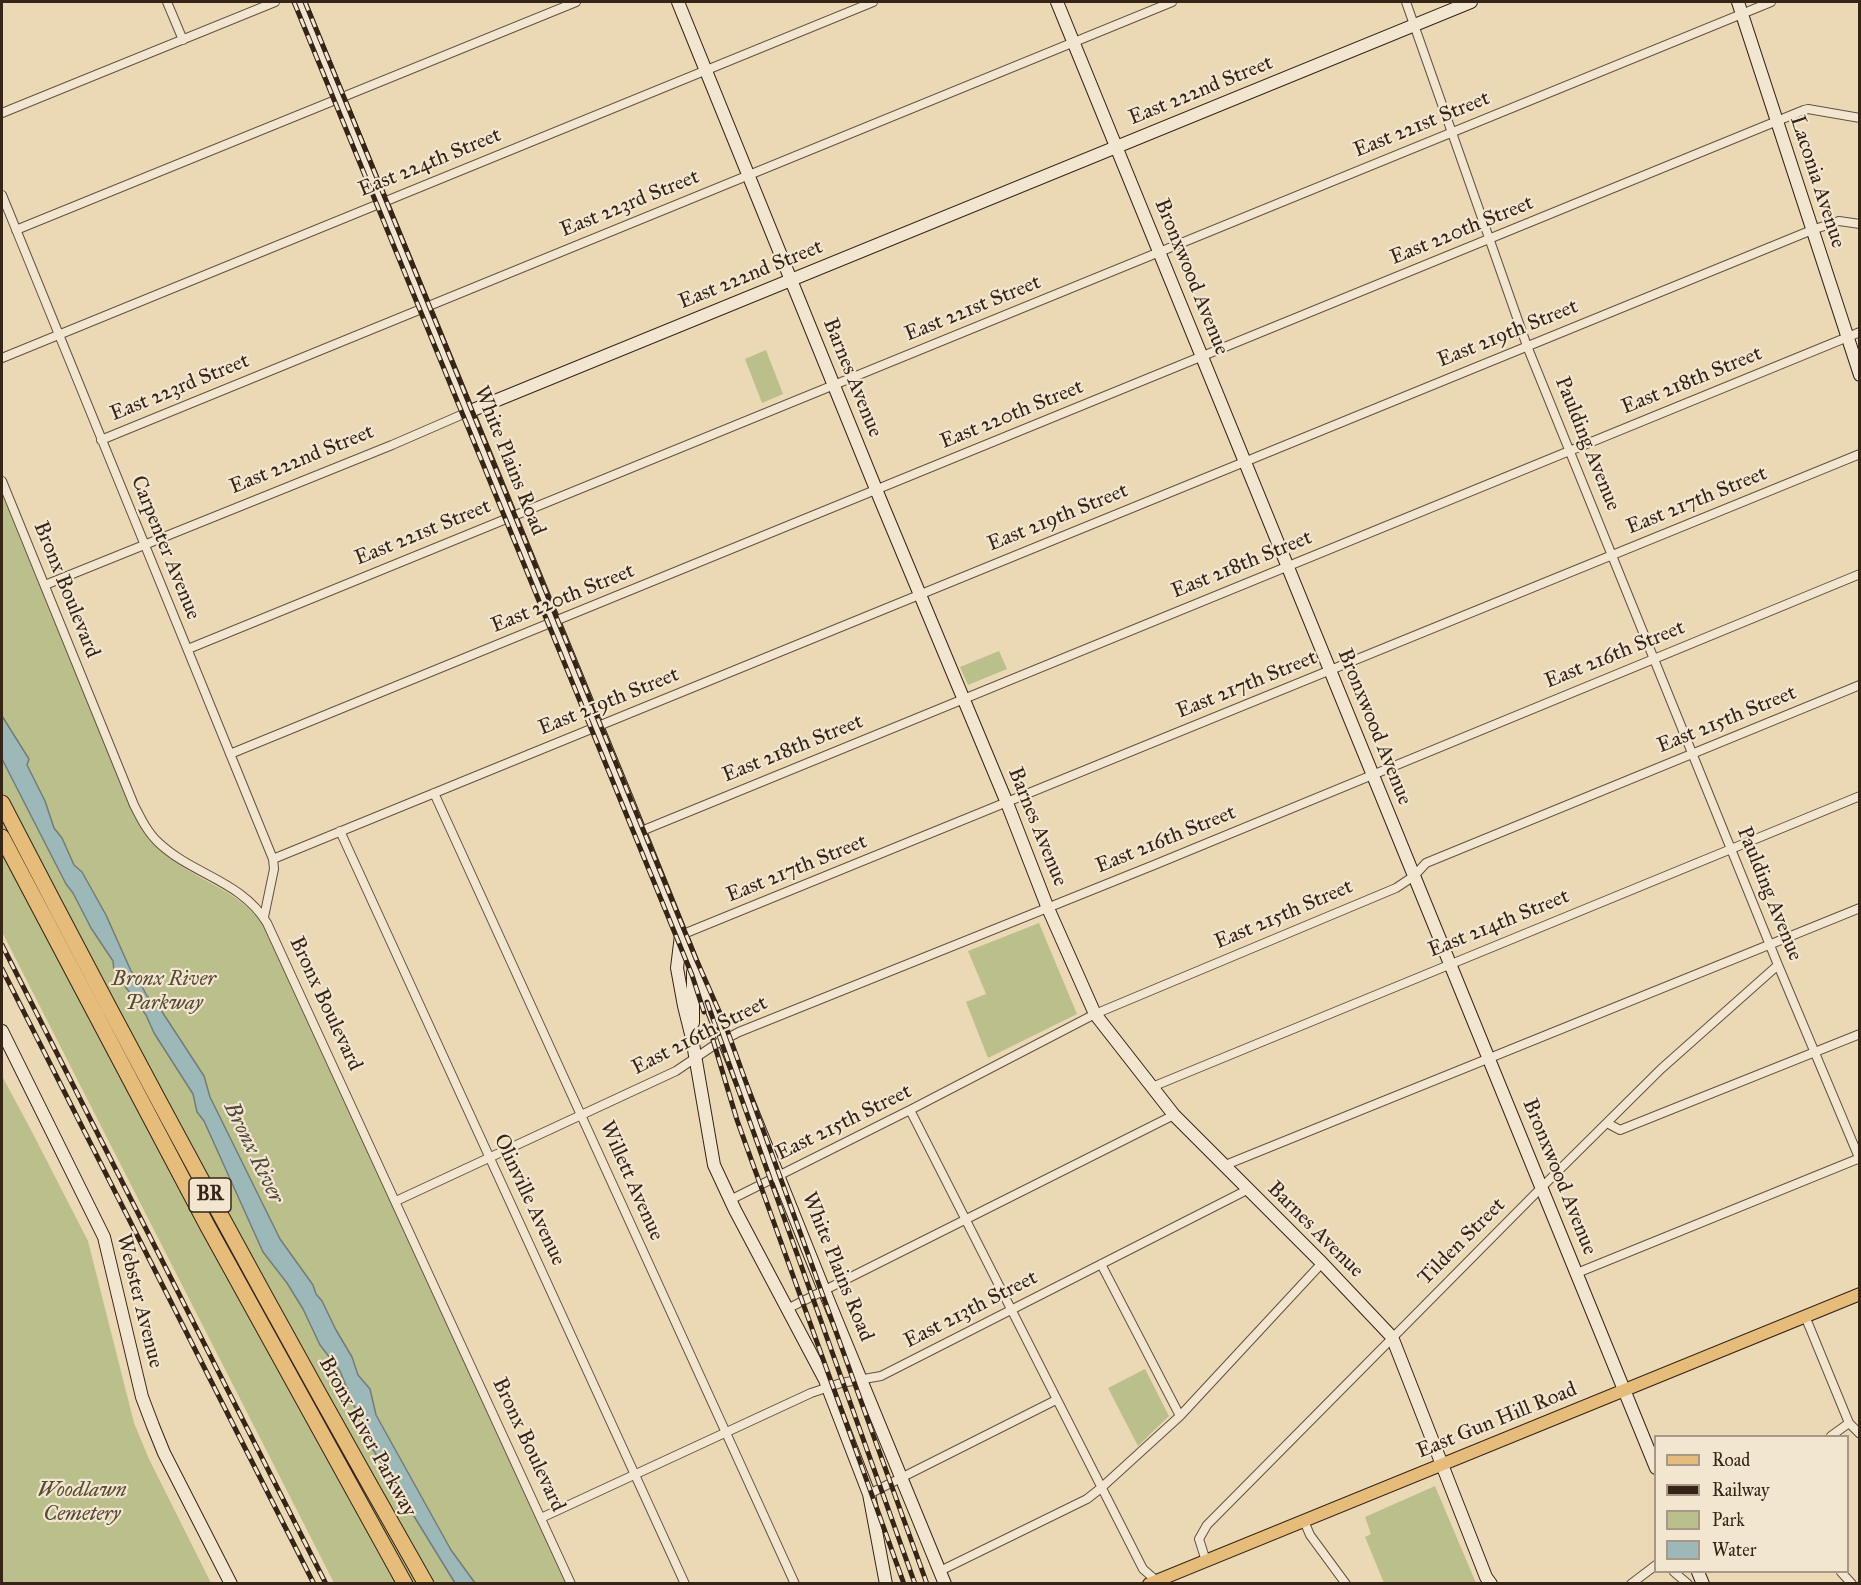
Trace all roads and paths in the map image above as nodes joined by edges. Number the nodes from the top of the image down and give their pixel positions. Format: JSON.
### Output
{"nodes":[{"id":1,"x":167,"y":2,"type":"edge"},
{"id":2,"x":275,"y":2,"type":"edge"},
{"id":3,"x":300,"y":2,"type":"edge"},
{"id":4,"x":576,"y":2,"type":"edge"},
{"id":5,"x":678,"y":2,"type":"edge"},
{"id":6,"x":873,"y":2,"type":"edge"},
{"id":7,"x":1057,"y":2,"type":"edge"},
{"id":8,"x":1172,"y":2,"type":"edge"},
{"id":9,"x":1406,"y":2,"type":"edge"},
{"id":10,"x":1471,"y":2,"type":"edge"},
{"id":11,"x":1771,"y":2,"type":"edge"},
{"id":12,"x":1740,"y":7,"type":"edge"},
{"id":13,"x":1414,"y":25,"type":"junction"},
{"id":14,"x":183,"y":40,"type":"junction"},
{"id":15,"x":1073,"y":42,"type":"junction"},
{"id":16,"x":706,"y":70,"type":"junction"},
{"id":17,"x":339,"y":98,"type":"junction"},
{"id":18,"x":2,"y":113,"type":"edge"},
{"id":19,"x":1860,"y":118,"type":"edge"},
{"id":20,"x":1777,"y":121,"type":"junction"},
{"id":21,"x":1452,"y":132,"type":"junction"},
{"id":22,"x":1116,"y":147,"type":"junction"},
{"id":23,"x":749,"y":175,"type":"junction"},
{"id":24,"x":2,"y":195,"type":"edge"},
{"id":25,"x":382,"y":202,"type":"junction"},
{"id":26,"x":1860,"y":224,"type":"edge"},
{"id":27,"x":16,"y":230,"type":"junction"},
{"id":28,"x":1812,"y":230,"type":"junction"},
{"id":29,"x":1489,"y":239,"type":"junction"},
{"id":30,"x":1159,"y":252,"type":"junction"},
{"id":31,"x":792,"y":279,"type":"junction"},
{"id":32,"x":425,"y":307,"type":"junction"},
{"id":33,"x":1860,"y":332,"type":"edge"},
{"id":34,"x":58,"y":335,"type":"junction"},
{"id":35,"x":1847,"y":337,"type":"junction"},
{"id":36,"x":1527,"y":346,"type":"junction"},
{"id":37,"x":1202,"y":357,"type":"junction"},
{"id":38,"x":2,"y":358,"type":"edge"},
{"id":39,"x":1860,"y":375,"type":"edge"},
{"id":40,"x":834,"y":385,"type":"junction"},
{"id":41,"x":468,"y":412,"type":"junction"},
{"id":42,"x":101,"y":440,"type":"junction"},
{"id":43,"x":1570,"y":450,"type":"junction"},
{"id":44,"x":1860,"y":454,"type":"edge"},
{"id":45,"x":1245,"y":461,"type":"junction"},
{"id":46,"x":2,"y":480,"type":"edge"},
{"id":47,"x":876,"y":490,"type":"junction"},
{"id":48,"x":510,"y":516,"type":"junction"},
{"id":49,"x":144,"y":544,"type":"junction"},
{"id":50,"x":1612,"y":555,"type":"junction"},
{"id":51,"x":1288,"y":566,"type":"junction"},
{"id":52,"x":1860,"y":574,"type":"edge"},
{"id":53,"x":45,"y":585,"type":"junction"},
{"id":54,"x":919,"y":594,"type":"junction"},
{"id":55,"x":554,"y":621,"type":"junction"},
{"id":56,"x":188,"y":649,"type":"junction"},
{"id":57,"x":1654,"y":658,"type":"junction"},
{"id":58,"x":1330,"y":671,"type":"junction"},
{"id":59,"x":1860,"y":686,"type":"edge"},
{"id":60,"x":962,"y":699,"type":"junction"},
{"id":61,"x":596,"y":726,"type":"junction"},
{"id":62,"x":1692,"y":753,"type":"junction"},
{"id":63,"x":230,"y":754,"type":"junction"},
{"id":64,"x":1373,"y":774,"type":"junction"},
{"id":65,"x":434,"y":793,"type":"junction"},
{"id":66,"x":1860,"y":796,"type":"edge"},
{"id":67,"x":2,"y":803,"type":"edge"},
{"id":68,"x":1007,"y":803,"type":"junction"},
{"id":69,"x":340,"y":831,"type":"junction"},
{"id":70,"x":639,"y":832,"type":"junction"},
{"id":71,"x":2,"y":837,"type":"edge"},
{"id":72,"x":1731,"y":848,"type":"junction"},
{"id":73,"x":273,"y":859,"type":"junction"},
{"id":74,"x":1414,"y":876,"type":"junction"},
{"id":75,"x":1047,"y":906,"type":"junction"},
{"id":76,"x":1860,"y":908,"type":"edge"},
{"id":77,"x":264,"y":917,"type":"junction"},
{"id":78,"x":681,"y":935,"type":"junction"},
{"id":79,"x":1771,"y":944,"type":"junction"},
{"id":80,"x":1450,"y":963,"type":"junction"},
{"id":81,"x":694,"y":964,"type":"junction"},
{"id":82,"x":1778,"y":965,"type":"junction"},
{"id":83,"x":1095,"y":1014,"type":"junction"},
{"id":84,"x":2,"y":1031,"type":"edge"},
{"id":85,"x":1860,"y":1034,"type":"edge"},
{"id":86,"x":692,"y":1038,"type":"junction"},
{"id":87,"x":724,"y":1040,"type":"junction"},
{"id":88,"x":1816,"y":1052,"type":"junction"},
{"id":89,"x":696,"y":1058,"type":"junction"},
{"id":90,"x":1489,"y":1058,"type":"junction"},
{"id":91,"x":1152,"y":1087,"type":"junction"},
{"id":92,"x":910,"y":1110,"type":"junction"},
{"id":93,"x":581,"y":1114,"type":"junction"},
{"id":94,"x":1174,"y":1115,"type":"junction"},
{"id":95,"x":1607,"y":1123,"type":"junction"},
{"id":96,"x":489,"y":1158,"type":"junction"},
{"id":97,"x":1859,"y":1158,"type":"edge"},
{"id":98,"x":1223,"y":1166,"type":"junction"},
{"id":99,"x":779,"y":1175,"type":"junction"},
{"id":100,"x":1542,"y":1187,"type":"junction"},
{"id":101,"x":1247,"y":1190,"type":"junction"},
{"id":102,"x":730,"y":1200,"type":"junction"},
{"id":103,"x":396,"y":1201,"type":"junction"},
{"id":104,"x":965,"y":1219,"type":"junction"},
{"id":105,"x":1322,"y":1263,"type":"junction"},
{"id":106,"x":1101,"y":1264,"type":"junction"},
{"id":107,"x":1577,"y":1273,"type":"junction"},
{"id":108,"x":824,"y":1290,"type":"junction"},
{"id":109,"x":1860,"y":1294,"type":"edge"},
{"id":110,"x":787,"y":1309,"type":"junction"},
{"id":111,"x":1011,"y":1310,"type":"junction"},
{"id":112,"x":1805,"y":1316,"type":"junction"},
{"id":113,"x":1392,"y":1337,"type":"junction"},
{"id":114,"x":861,"y":1380,"type":"junction"},
{"id":115,"x":828,"y":1387,"type":"junction"},
{"id":116,"x":1625,"y":1390,"type":"junction"},
{"id":117,"x":1056,"y":1400,"type":"junction"},
{"id":118,"x":1180,"y":1416,"type":"junction"},
{"id":119,"x":1849,"y":1423,"type":"junction"},
{"id":120,"x":725,"y":1433,"type":"junction"},
{"id":121,"x":1860,"y":1434,"type":"edge"},
{"id":122,"x":1834,"y":1435,"type":"edge"},
{"id":123,"x":1654,"y":1463,"type":"edge"},
{"id":124,"x":1442,"y":1464,"type":"junction"},
{"id":125,"x":635,"y":1475,"type":"junction"},
{"id":126,"x":902,"y":1478,"type":"junction"},
{"id":127,"x":1101,"y":1488,"type":"junction"},
{"id":128,"x":869,"y":1494,"type":"junction"},
{"id":129,"x":541,"y":1518,"type":"junction"},
{"id":130,"x":1304,"y":1521,"type":"junction"},
{"id":131,"x":394,"y":1527,"type":"junction"},
{"id":132,"x":1206,"y":1561,"type":"junction"},
{"id":133,"x":1654,"y":1567,"type":"edge"},
{"id":134,"x":940,"y":1571,"type":"junction"},
{"id":135,"x":1675,"y":1573,"type":"edge"},
{"id":136,"x":402,"y":1580,"type":"edge"},
{"id":137,"x":1155,"y":1583,"type":"edge"},
{"id":138,"x":231,"y":1584,"type":"edge"},
{"id":139,"x":426,"y":1584,"type":"edge"},
{"id":140,"x":437,"y":1584,"type":"edge"},
{"id":141,"x":572,"y":1584,"type":"edge"},
{"id":142,"x":685,"y":1584,"type":"edge"},
{"id":143,"x":795,"y":1584,"type":"edge"},
{"id":144,"x":886,"y":1584,"type":"edge"},
{"id":145,"x":945,"y":1584,"type":"edge"},
{"id":146,"x":1346,"y":1584,"type":"edge"},
{"id":147,"x":1491,"y":1584,"type":"edge"},
{"id":148,"x":1631,"y":1584,"type":"edge"},
{"id":149,"x":1689,"y":1584,"type":"edge"}],
"edges":[{"from":1,"to":14,"type":"street"},
{"from":2,"to":14,"type":"street"},
{"from":3,"to":17,"type":"street","name":"White Plains Road"},
{"from":4,"to":17,"type":"street"},
{"from":5,"to":16,"type":"street","name":"Barnes Avenue"},
{"from":6,"to":16,"type":"street","name":"East 224th Street"},
{"from":7,"to":15,"type":"street","name":"Bronxwood Avenue"},
{"from":8,"to":15,"type":"street","name":"East 223rd Street"},
{"from":9,"to":13,"type":"street","name":"Paulding Avenue"},
{"from":10,"to":13,"type":"street","name":"East 222nd Street"},
{"from":11,"to":12,"type":"street","name":"East 221st Street"},
{"from":12,"to":20,"type":"street","name":"Laconia Avenue"},
{"from":12,"to":21,"type":"street","name":"East 221st Street"},
{"from":13,"to":21,"type":"street","name":"Paulding Avenue"},
{"from":13,"to":22,"type":"street","name":"East 222nd Street"},
{"from":14,"to":18,"type":"street"},
{"from":15,"to":22,"type":"street","name":"Bronxwood Avenue"},
{"from":15,"to":23,"type":"street","name":"East 223rd Street"},
{"from":16,"to":23,"type":"street","name":"Barnes Avenue"},
{"from":16,"to":25,"type":"street","name":"East 224th Street"},
{"from":17,"to":25,"type":"street","name":"White Plains Road"},
{"from":17,"to":27,"type":"street"},
{"from":19,"to":20,"type":"street","name":"East 220th Street"},
{"from":20,"to":28,"type":"street","name":"Laconia Avenue"},
{"from":20,"to":29,"type":"street","name":"East 220th Street"},
{"from":21,"to":29,"type":"street","name":"Paulding Avenue"},
{"from":21,"to":30,"type":"street","name":"East 221st Street"},
{"from":22,"to":30,"type":"street","name":"Bronxwood Avenue"},
{"from":22,"to":31,"type":"street","name":"East 222nd Street"},
{"from":23,"to":31,"type":"street","name":"Barnes Avenue"},
{"from":23,"to":32,"type":"street","name":"East 223rd Street"},
{"from":24,"to":27,"type":"street","name":"Carpenter Avenue"},
{"from":25,"to":32,"type":"street","name":"White Plains Road"},
{"from":25,"to":34,"type":"street","name":"East 224th Street"},
{"from":26,"to":28,"type":"street","name":"East 219th Street"},
{"from":27,"to":34,"type":"street","name":"Carpenter Avenue"},
{"from":28,"to":35,"type":"street","name":"Laconia Avenue"},
{"from":28,"to":36,"type":"street","name":"East 219th Street"},
{"from":29,"to":36,"type":"street","name":"Paulding Avenue"},
{"from":29,"to":37,"type":"street","name":"East 220th Street"},
{"from":30,"to":37,"type":"street","name":"Bronxwood Avenue"},
{"from":30,"to":40,"type":"street","name":"East 221st Street"},
{"from":31,"to":40,"type":"street","name":"Barnes Avenue"},
{"from":31,"to":41,"type":"street","name":"East 222nd Street"},
{"from":32,"to":41,"type":"street","name":"White Plains Road"},
{"from":32,"to":42,"type":"street","name":"East 223rd Street"},
{"from":33,"to":35,"type":"street","name":"East 218th Street"},
{"from":34,"to":38,"type":"street","name":"East 224th Street"},
{"from":34,"to":42,"type":"street","name":"Carpenter Avenue"},
{"from":35,"to":39,"type":"street","name":"Laconia Avenue"},
{"from":35,"to":43,"type":"street","name":"East 218th Street"},
{"from":36,"to":43,"type":"street","name":"Paulding Avenue"},
{"from":36,"to":45,"type":"street","name":"East 219th Street"},
{"from":37,"to":45,"type":"street","name":"Bronxwood Avenue"},
{"from":37,"to":47,"type":"street","name":"East 220th Street"},
{"from":40,"to":47,"type":"street","name":"Barnes Avenue"},
{"from":40,"to":48,"type":"street","name":"East 221st Street"},
{"from":41,"to":48,"type":"street","name":"White Plains Road"},
{"from":41,"to":49,"type":"street","name":"East 222nd Street"},
{"from":42,"to":49,"type":"street","name":"Carpenter Avenue"},
{"from":43,"to":50,"type":"street","name":"Paulding Avenue"},
{"from":43,"to":51,"type":"street","name":"East 218th Street"},
{"from":44,"to":50,"type":"street","name":"East 217th Street"},
{"from":45,"to":51,"type":"street","name":"Bronxwood Avenue"},
{"from":45,"to":54,"type":"street","name":"East 219th Street"},
{"from":46,"to":53,"type":"street","name":"Bronx Boulevard"},
{"from":47,"to":54,"type":"street","name":"Barnes Avenue"},
{"from":47,"to":55,"type":"street","name":"East 220th Street"},
{"from":48,"to":55,"type":"street","name":"White Plains Road"},
{"from":48,"to":56,"type":"street","name":"East 221st Street"},
{"from":49,"to":53,"type":"street","name":"East 222nd Street"},
{"from":49,"to":56,"type":"street","name":"Carpenter Avenue"},
{"from":50,"to":57,"type":"street","name":"Paulding Avenue"},
{"from":50,"to":58,"type":"street","name":"East 217th Street"},
{"from":51,"to":58,"type":"street","name":"Bronxwood Avenue"},
{"from":51,"to":60,"type":"street","name":"East 218th Street"},
{"from":52,"to":57,"type":"street","name":"East 216th Street"},
{"from":53,"to":77,"type":"street","name":"Bronx Boulevard"},
{"from":54,"to":60,"type":"street","name":"Barnes Avenue"},
{"from":54,"to":61,"type":"street","name":"East 219th Street"},
{"from":55,"to":61,"type":"street","name":"White Plains Road"},
{"from":55,"to":63,"type":"street","name":"East 220th Street"},
{"from":56,"to":63,"type":"street","name":"Carpenter Avenue"},
{"from":57,"to":62,"type":"street","name":"Paulding Avenue"},
{"from":57,"to":64,"type":"street","name":"East 216th Street"},
{"from":58,"to":64,"type":"street","name":"Bronxwood Avenue"},
{"from":58,"to":68,"type":"street","name":"East 217th Street"},
{"from":59,"to":62,"type":"street","name":"East 215th Street"},
{"from":60,"to":68,"type":"street","name":"Barnes Avenue"},
{"from":60,"to":70,"type":"street","name":"East 218th Street"},
{"from":61,"to":65,"type":"street","name":"East 219th Street"},
{"from":61,"to":70,"type":"street","name":"White Plains Road"},
{"from":62,"to":72,"type":"street","name":"Paulding Avenue"},
{"from":62,"to":74,"type":"street","name":"East 215th Street"},
{"from":63,"to":73,"type":"street","name":"Carpenter Avenue"},
{"from":64,"to":74,"type":"street","name":"Bronxwood Avenue"},
{"from":64,"to":75,"type":"street","name":"East 216th Street"},
{"from":65,"to":69,"type":"street","name":"East 219th Street"},
{"from":65,"to":93,"type":"street","name":"Willett Avenue"},
{"from":66,"to":72,"type":"street","name":"East 214th Street"},
{"from":67,"to":131,"type":"highway","name":"Bronx River Parkway","number":"BR"},
{"from":68,"to":75,"type":"street","name":"Barnes Avenue"},
{"from":68,"to":78,"type":"street","name":"East 217th Street"},
{"from":69,"to":73,"type":"street","name":"East 219th Street"},
{"from":69,"to":96,"type":"street","name":"Olinville Avenue"},
{"from":70,"to":78,"type":"street","name":"White Plains Road"},
{"from":71,"to":136,"type":"highway","name":"Bronx River Parkway","number":"BR"},
{"from":72,"to":79,"type":"street","name":"Paulding Avenue"},
{"from":72,"to":80,"type":"street","name":"East 214th Street"},
{"from":73,"to":77,"type":"street","name":"Carpenter Avenue"},
{"from":74,"to":80,"type":"street","name":"Bronxwood Avenue"},
{"from":74,"to":83,"type":"street","name":"East 215th Street"},
{"from":75,"to":83,"type":"street","name":"Barnes Avenue"},
{"from":75,"to":87,"type":"street","name":"East 216th Street"},
{"from":76,"to":79,"type":"street"},
{"from":77,"to":103,"type":"street","name":"Bronx Boulevard"},
{"from":78,"to":81,"type":"street","name":"White Plains Road"},
{"from":78,"to":86,"type":"street","name":"White Plains Road"},
{"from":79,"to":82,"type":"street","name":"Paulding Avenue"},
{"from":79,"to":90,"type":"street"},
{"from":80,"to":90,"type":"street","name":"Bronxwood Avenue"},
{"from":80,"to":91,"type":"street","name":"East 214th Street"},
{"from":81,"to":86,"type":"street","name":"White Plains Road"},
{"from":81,"to":87,"type":"street","name":"White Plains Road"},
{"from":82,"to":88,"type":"street","name":"Paulding Avenue"},
{"from":82,"to":95,"type":"street","name":"Tilden Street"},
{"from":83,"to":91,"type":"street","name":"Barnes Avenue"},
{"from":83,"to":92,"type":"street","name":"East 215th Street"},
{"from":84,"to":138,"type":"street","name":"Webster Avenue"},
{"from":85,"to":88,"type":"street"},
{"from":86,"to":89,"type":"street","name":"White Plains Road"},
{"from":87,"to":89,"type":"street","name":"East 216th Street"},
{"from":87,"to":99,"type":"street","name":"White Plains Road"},
{"from":88,"to":95,"type":"street"},
{"from":88,"to":97,"type":"street","name":"Paulding Avenue"},
{"from":89,"to":93,"type":"street","name":"East 216th Street"},
{"from":89,"to":102,"type":"street","name":"White Plains Road"},
{"from":90,"to":98,"type":"street"},
{"from":90,"to":100,"type":"street","name":"Bronxwood Avenue"},
{"from":91,"to":94,"type":"street","name":"Barnes Avenue"},
{"from":92,"to":99,"type":"street","name":"East 215th Street"},
{"from":92,"to":104,"type":"street"},
{"from":93,"to":96,"type":"street","name":"East 216th Street"},
{"from":93,"to":120,"type":"street","name":"Willett Avenue"},
{"from":94,"to":98,"type":"street","name":"Barnes Avenue"},
{"from":94,"to":104,"type":"street"},
{"from":95,"to":100,"type":"street","name":"Tilden Street"},
{"from":96,"to":103,"type":"street","name":"East 216th Street"},
{"from":96,"to":125,"type":"street","name":"Olinville Avenue"},
{"from":97,"to":107,"type":"street"},
{"from":98,"to":101,"type":"street","name":"Barnes Avenue"},
{"from":99,"to":102,"type":"street","name":"East 215th Street"},
{"from":99,"to":108,"type":"street","name":"White Plains Road"},
{"from":100,"to":107,"type":"street","name":"Bronxwood Avenue"},
{"from":100,"to":113,"type":"street","name":"Tilden Street"},
{"from":101,"to":105,"type":"street","name":"Barnes Avenue"},
{"from":101,"to":106,"type":"street","name":"East 213th Street"},
{"from":102,"to":110,"type":"street","name":"White Plains Road"},
{"from":103,"to":129,"type":"street","name":"Bronx Boulevard"},
{"from":104,"to":108,"type":"street"},
{"from":104,"to":111,"type":"street"},
{"from":105,"to":113,"type":"street","name":"Barnes Avenue"},
{"from":105,"to":118,"type":"street"},
{"from":106,"to":111,"type":"street","name":"East 213th Street"},
{"from":106,"to":118,"type":"street"},
{"from":107,"to":116,"type":"street","name":"Bronxwood Avenue"},
{"from":108,"to":110,"type":"street"},
{"from":108,"to":114,"type":"street","name":"White Plains Road"},
{"from":109,"to":112,"type":"main road","name":"East Gun Hill Road"},
{"from":110,"to":115,"type":"street","name":"White Plains Road"},
{"from":111,"to":114,"type":"street","name":"East 213th Street"},
{"from":111,"to":117,"type":"street"},
{"from":112,"to":116,"type":"main road","name":"East Gun Hill Road"},
{"from":112,"to":119,"type":"street"},
{"from":113,"to":124,"type":"street","name":"Barnes Avenue"},
{"from":113,"to":132,"type":"street","name":"Tilden Street"},
{"from":114,"to":115,"type":"street","name":"East 213th Street"},
{"from":114,"to":126,"type":"street","name":"White Plains Road"},
{"from":115,"to":120,"type":"street","name":"East 213th Street"},
{"from":115,"to":128,"type":"street","name":"White Plains Road"},
{"from":116,"to":123,"type":"street","name":"Bronxwood Avenue"},
{"from":116,"to":124,"type":"main road","name":"East Gun Hill Road"},
{"from":117,"to":126,"type":"street"},
{"from":117,"to":127,"type":"street"},
{"from":118,"to":127,"type":"street"},
{"from":119,"to":121,"type":"street"},
{"from":119,"to":122,"type":"street"},
{"from":120,"to":125,"type":"street","name":"East 213th Street"},
{"from":120,"to":143,"type":"street","name":"Willett Avenue"},
{"from":124,"to":130,"type":"main road","name":"East Gun Hill Road"},
{"from":124,"to":147,"type":"street","name":"Barnes Avenue"},
{"from":125,"to":129,"type":"street","name":"East 213th Street"},
{"from":125,"to":142,"type":"street","name":"Olinville Avenue"},
{"from":126,"to":128,"type":"street"},
{"from":126,"to":134,"type":"street","name":"White Plains Road"},
{"from":127,"to":134,"type":"street"},
{"from":127,"to":137,"type":"street"},
{"from":128,"to":144,"type":"street","name":"White Plains Road"},
{"from":129,"to":141,"type":"street","name":"Bronx Boulevard"},
{"from":130,"to":132,"type":"main road","name":"East Gun Hill Road"},
{"from":130,"to":146,"type":"street"},
{"from":131,"to":139,"type":"highway","name":"Bronx River Parkway","number":"BR"},
{"from":131,"to":140,"type":"highway"},
{"from":132,"to":137,"type":"main road","name":"East Gun Hill Road"},
{"from":133,"to":148,"type":"street"},
{"from":134,"to":145,"type":"street","name":"White Plains Road"},
{"from":135,"to":149,"type":"street"}]}
